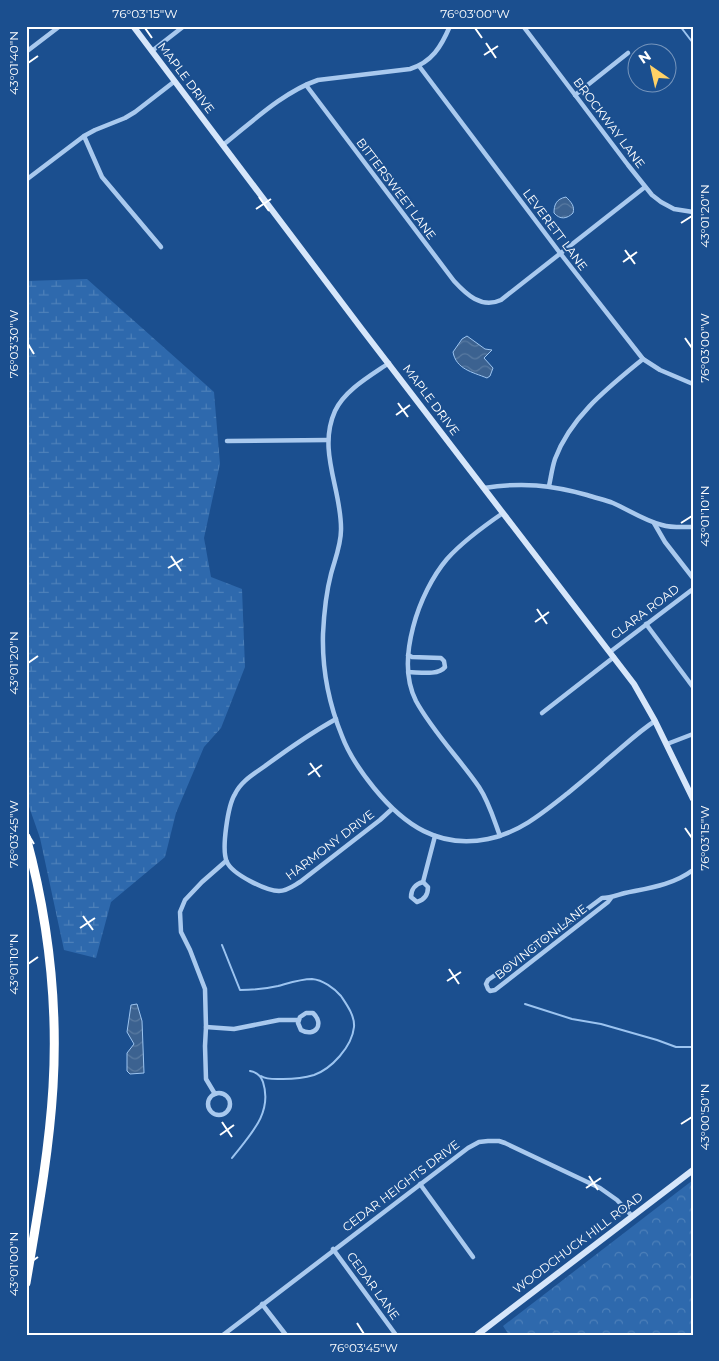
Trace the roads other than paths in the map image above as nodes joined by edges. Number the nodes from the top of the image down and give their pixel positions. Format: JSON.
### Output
{"nodes":[{"id":1,"x":60,"y":26,"type":"edge"},
{"id":2,"x":133,"y":26,"type":"edge"},
{"id":3,"x":184,"y":26,"type":"edge"},
{"id":4,"x":450,"y":26,"type":"edge"},
{"id":5,"x":523,"y":26,"type":"edge"},
{"id":6,"x":152,"y":51,"type":"junction"},
{"id":7,"x":26,"y":52,"type":"edge"},
{"id":8,"x":626,"y":55,"type":"edge"},
{"id":9,"x":419,"y":66,"type":"junction"},
{"id":10,"x":175,"y":81,"type":"junction"},
{"id":11,"x":306,"y":84,"type":"junction"},
{"id":12,"x":575,"y":96,"type":"junction"},
{"id":13,"x":84,"y":136,"type":"junction"},
{"id":14,"x":224,"y":145,"type":"junction"},
{"id":15,"x":26,"y":180,"type":"edge"},
{"id":16,"x":645,"y":187,"type":"junction"},
{"id":17,"x":693,"y":212,"type":"edge"},
{"id":18,"x":161,"y":247,"type":"dead end"},
{"id":19,"x":560,"y":253,"type":"junction"},
{"id":20,"x":643,"y":359,"type":"junction"},
{"id":21,"x":389,"y":363,"type":"junction"},
{"id":22,"x":693,"y":384,"type":"edge"},
{"id":23,"x":328,"y":440,"type":"junction"},
{"id":24,"x":227,"y":442,"type":"dead end"},
{"id":25,"x":549,"y":486,"type":"junction"},
{"id":26,"x":484,"y":488,"type":"junction"},
{"id":27,"x":503,"y":513,"type":"junction"},
{"id":28,"x":654,"y":522,"type":"junction"},
{"id":29,"x":693,"y":527,"type":"edge"},
{"id":30,"x":693,"y":578,"type":"edge"},
{"id":31,"x":693,"y":588,"type":"edge"},
{"id":32,"x":646,"y":624,"type":"junction"},
{"id":33,"x":408,"y":655,"type":"junction"},
{"id":34,"x":612,"y":655,"type":"junction"},
{"id":35,"x":408,"y":672,"type":"junction"},
{"id":36,"x":693,"y":687,"type":"edge"},
{"id":37,"x":542,"y":713,"type":"dead end"},
{"id":38,"x":336,"y":719,"type":"junction"},
{"id":39,"x":655,"y":721,"type":"junction"},
{"id":40,"x":693,"y":734,"type":"edge"},
{"id":41,"x":666,"y":744,"type":"junction"},
{"id":42,"x":693,"y":799,"type":"edge"},
{"id":43,"x":392,"y":808,"type":"junction"},
{"id":44,"x":435,"y":836,"type":"junction"},
{"id":45,"x":500,"y":836,"type":"junction"},
{"id":46,"x":26,"y":838,"type":"edge"},
{"id":47,"x":226,"y":861,"type":"junction"},
{"id":48,"x":693,"y":870,"type":"edge"},
{"id":49,"x":422,"y":882,"type":"junction"},
{"id":50,"x":611,"y":898,"type":"junction"},
{"id":51,"x":568,"y":923,"type":"junction"},
{"id":52,"x":573,"y":929,"type":"junction"},
{"id":53,"x":299,"y":1020,"type":"junction"},
{"id":54,"x":206,"y":1027,"type":"junction"},
{"id":55,"x":215,"y":1094,"type":"junction"},
{"id":56,"x":693,"y":1170,"type":"edge"},
{"id":57,"x":420,"y":1184,"type":"junction"},
{"id":58,"x":632,"y":1216,"type":"junction"},
{"id":59,"x":333,"y":1250,"type":"junction"},
{"id":60,"x":473,"y":1257,"type":"dead end"},
{"id":61,"x":26,"y":1283,"type":"edge"},
{"id":62,"x":262,"y":1304,"type":"junction"},
{"id":63,"x":222,"y":1335,"type":"edge"},
{"id":64,"x":286,"y":1335,"type":"edge"},
{"id":65,"x":396,"y":1335,"type":"edge"},
{"id":66,"x":477,"y":1335,"type":"edge"}],
"edges":[{"from":1,"to":7,"type":"street"},
{"from":2,"to":6,"type":"street","name":"MAPLE DRIVE"},
{"from":3,"to":6,"type":"street"},
{"from":4,"to":9,"type":"street"},
{"from":5,"to":12,"type":"street","name":"BROCKWAY LANE"},
{"from":6,"to":10,"type":"street","name":"MAPLE DRIVE"},
{"from":8,"to":12,"type":"street"},
{"from":9,"to":11,"type":"street"},
{"from":9,"to":19,"type":"street","name":"LEVERETT LANE"},
{"from":10,"to":13,"type":"street"},
{"from":10,"to":14,"type":"street","name":"MAPLE DRIVE"},
{"from":11,"to":14,"type":"street"},
{"from":11,"to":19,"type":"street","name":"BITTERSWEET LANE"},
{"from":12,"to":16,"type":"street","name":"BROCKWAY LANE"},
{"from":13,"to":15,"type":"street"},
{"from":13,"to":18,"type":"street"},
{"from":14,"to":21,"type":"street","name":"MAPLE DRIVE"},
{"from":16,"to":17,"type":"street","name":"BROCKWAY LANE"},
{"from":16,"to":19,"type":"street"},
{"from":19,"to":20,"type":"street","name":"LEVERETT LANE"},
{"from":20,"to":22,"type":"street","name":"LEVERETT LANE"},
{"from":20,"to":25,"type":"street"},
{"from":21,"to":23,"type":"street"},
{"from":21,"to":26,"type":"street","name":"MAPLE DRIVE"},
{"from":23,"to":24,"type":"street"},
{"from":23,"to":38,"type":"street"},
{"from":25,"to":26,"type":"street"},
{"from":25,"to":28,"type":"street"},
{"from":26,"to":27,"type":"street","name":"MAPLE DRIVE"},
{"from":27,"to":33,"type":"street"},
{"from":27,"to":34,"type":"street","name":"MAPLE DRIVE"},
{"from":28,"to":29,"type":"street"},
{"from":28,"to":30,"type":"street"},
{"from":31,"to":32,"type":"street","name":"CLARA ROAD"},
{"from":32,"to":34,"type":"street","name":"CLARA ROAD"},
{"from":32,"to":36,"type":"street"},
{"from":33,"to":35,"type":"street"},
{"from":33,"to":35,"type":"street"},
{"from":34,"to":37,"type":"street","name":"CLARA ROAD"},
{"from":34,"to":39,"type":"street","name":"MAPLE DRIVE"},
{"from":35,"to":45,"type":"street"},
{"from":38,"to":43,"type":"street"},
{"from":38,"to":47,"type":"street"},
{"from":39,"to":41,"type":"street","name":"MAPLE DRIVE"},
{"from":39,"to":45,"type":"street"},
{"from":40,"to":41,"type":"street"},
{"from":41,"to":42,"type":"street","name":"MAPLE DRIVE"},
{"from":43,"to":44,"type":"street"},
{"from":43,"to":47,"type":"street","name":"HARMONY DRIVE"},
{"from":44,"to":45,"type":"street"},
{"from":44,"to":49,"type":"street"},
{"from":46,"to":61,"type":"highway"},
{"from":47,"to":54,"type":"street"},
{"from":48,"to":50,"type":"street","name":"BOVINGTON LANE"},
{"from":49,"to":49,"type":"street"},
{"from":50,"to":51,"type":"street","name":"BOVINGTON LANE"},
{"from":50,"to":52,"type":"street","name":"BOVINGTON LANE"},
{"from":51,"to":52,"type":"street"},
{"from":51,"to":52,"type":"street","name":"BOVINGTON LANE"},
{"from":53,"to":53,"type":"street"},
{"from":53,"to":54,"type":"street"},
{"from":54,"to":55,"type":"street"},
{"from":55,"to":55,"type":"street"},
{"from":56,"to":58,"type":"street","name":"WOODCHUCK HILL ROAD"},
{"from":57,"to":58,"type":"street","name":"CEDAR HEIGHTS DRIVE"},
{"from":57,"to":59,"type":"street","name":"CEDAR HEIGHTS DRIVE"},
{"from":57,"to":60,"type":"street"},
{"from":58,"to":66,"type":"street","name":"WOODCHUCK HILL ROAD"},
{"from":59,"to":62,"type":"street","name":"CEDAR HEIGHTS DRIVE"},
{"from":59,"to":65,"type":"street","name":"CEDAR LANE"},
{"from":62,"to":63,"type":"street","name":"CEDAR HEIGHTS DRIVE"},
{"from":62,"to":64,"type":"street"}]}
